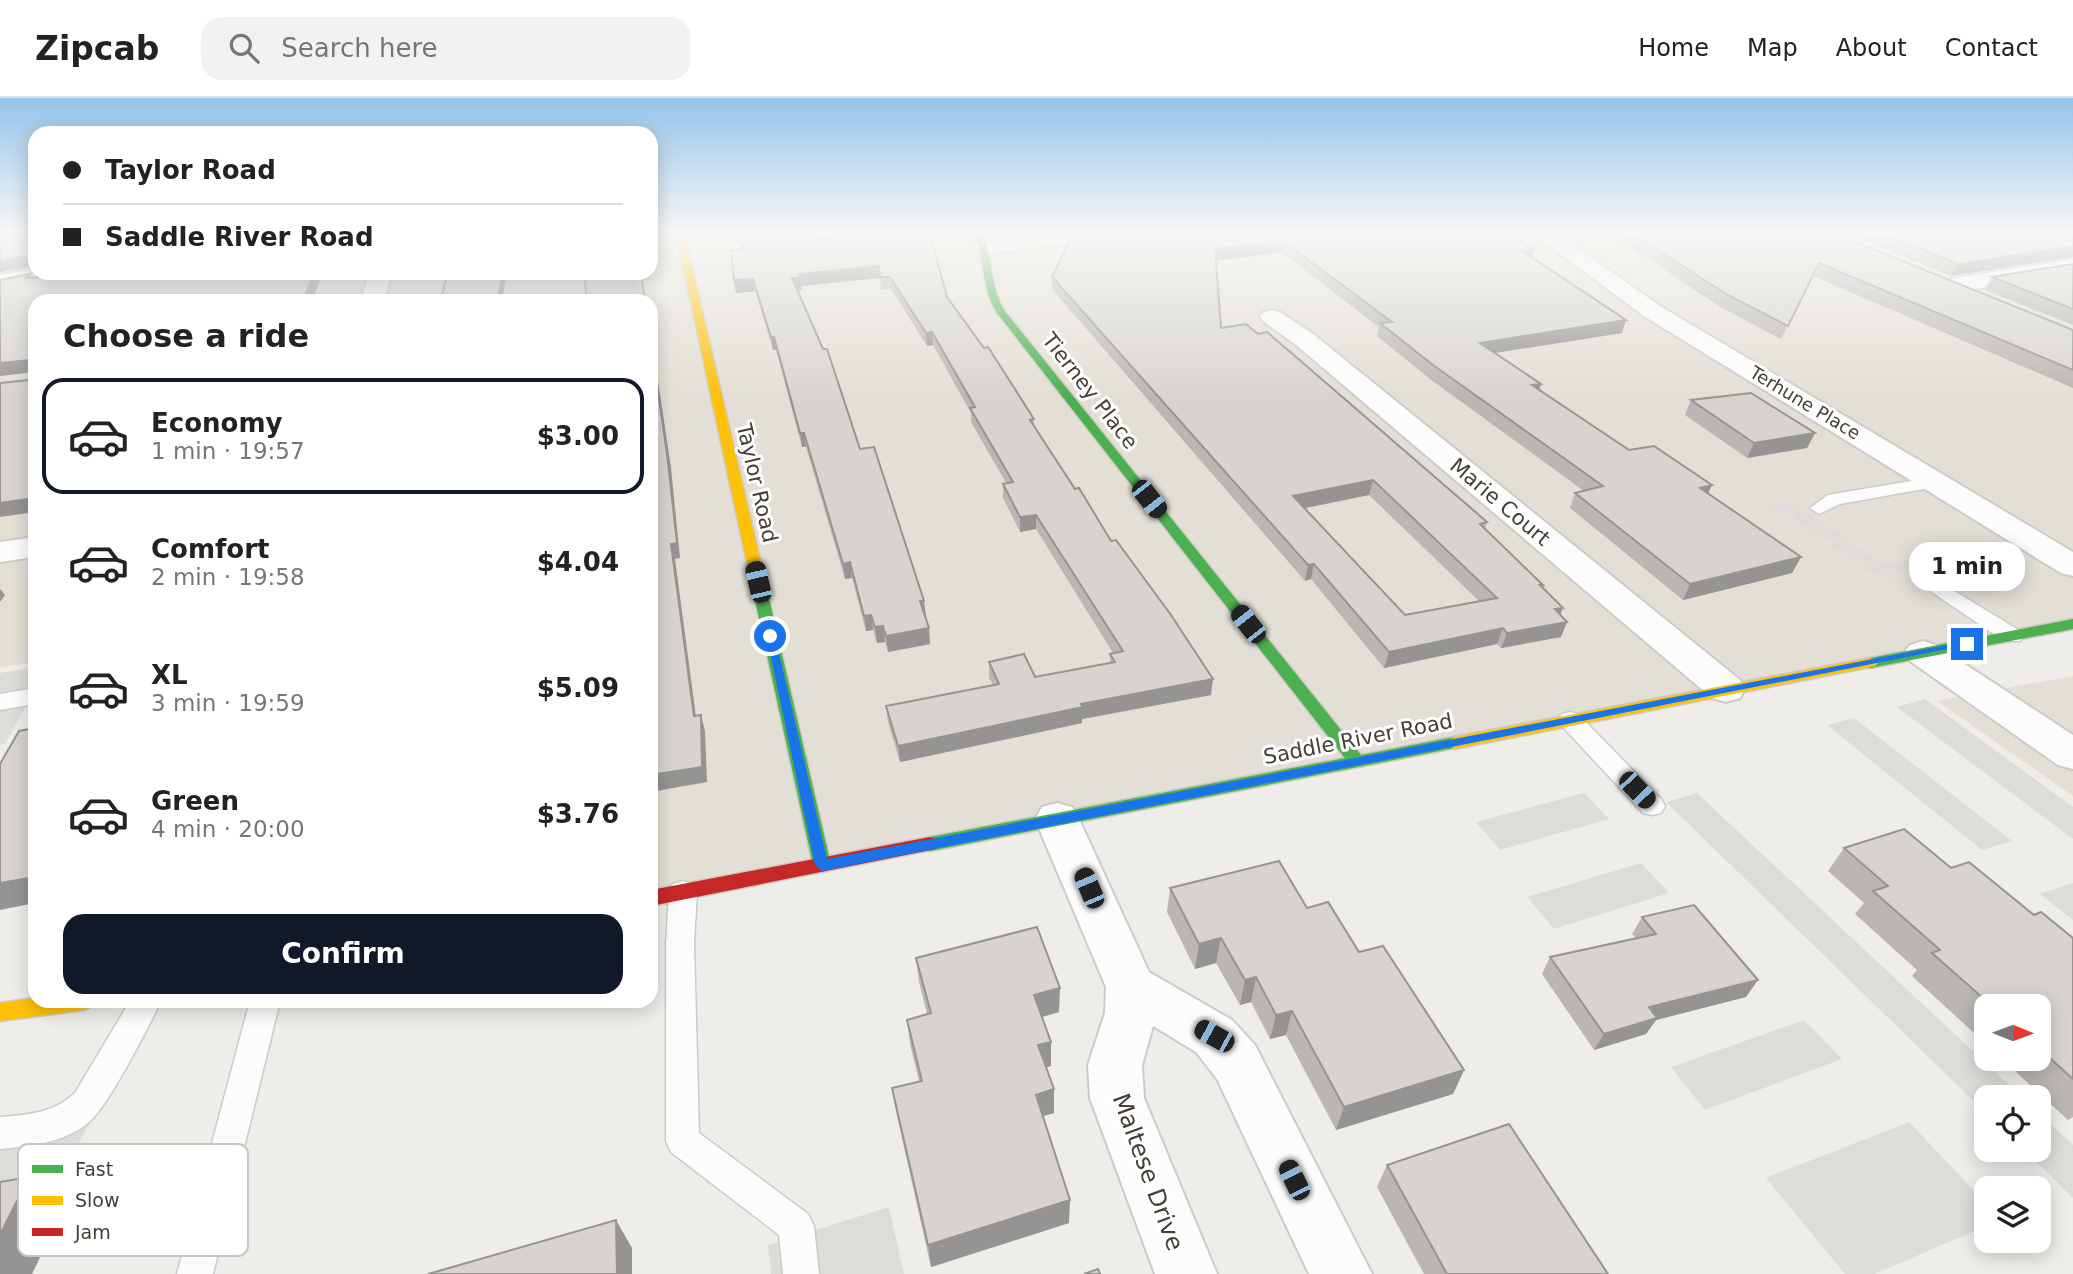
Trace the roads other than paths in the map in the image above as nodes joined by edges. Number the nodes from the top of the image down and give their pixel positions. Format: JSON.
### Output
{"nodes":[{"id":1,"x":692,"y":288,"type":"edge"},
{"id":2,"x":987,"y":288,"type":"edge"},
{"id":3,"x":1619,"y":288,"type":"edge"},
{"id":4,"x":1954,"y":288,"type":"edge"},
{"id":5,"x":1987,"y":302,"type":"edge"},
{"id":6,"x":1272,"y":317,"type":"dead end"},
{"id":7,"x":1934,"y":482,"type":"junction"},
{"id":8,"x":1819,"y":508,"type":"dead end"},
{"id":9,"x":28,"y":548,"type":"edge"},
{"id":10,"x":0,"y":552,"type":"edge"},
{"id":11,"x":2073,"y":566,"type":"edge"},
{"id":12,"x":1933,"y":584,"type":"dead end"},
{"id":13,"x":2073,"y":624,"type":"edge"},
{"id":14,"x":2012,"y":636,"type":"junction"},
{"id":15,"x":1923,"y":653,"type":"junction"},
{"id":16,"x":1726,"y":690,"type":"junction"},
{"id":17,"x":28,"y":697,"type":"edge"},
{"id":18,"x":0,"y":702,"type":"edge"},
{"id":19,"x":1570,"y":720,"type":"junction"},
{"id":20,"x":2073,"y":755,"type":"edge"},
{"id":21,"x":1357,"y":761,"type":"junction"},
{"id":22,"x":1652,"y":806,"type":"dead end"},
{"id":23,"x":1057,"y":820,"type":"junction"},
{"id":24,"x":822,"y":865,"type":"junction"},
{"id":25,"x":683,"y":892,"type":"junction"},
{"id":26,"x":658,"y":897,"type":"edge"},
{"id":27,"x":1131,"y":988,"type":"junction"},
{"id":28,"x":30,"y":1008,"type":"edge"},
{"id":29,"x":142,"y":1008,"type":"edge"},
{"id":30,"x":263,"y":1008,"type":"edge"},
{"id":31,"x":0,"y":1012,"type":"edge"},
{"id":32,"x":0,"y":1133,"type":"edge"},
{"id":33,"x":228,"y":1144,"type":"edge"},
{"id":34,"x":200,"y":1256,"type":"edge"},
{"id":35,"x":195,"y":1274,"type":"edge"},
{"id":36,"x":801,"y":1274,"type":"edge"},
{"id":37,"x":1186,"y":1274,"type":"edge"},
{"id":38,"x":1341,"y":1274,"type":"edge"}],
"edges":[{"from":1,"to":24,"type":"street","name":"Taylor Road"},
{"from":2,"to":21,"type":"street","name":"Tierney Place"},
{"from":3,"to":7,"type":"street","name":"Terhune Place"},
{"from":4,"to":5,"type":"street"},
{"from":6,"to":16,"type":"street","name":"Marie Court"},
{"from":7,"to":8,"type":"lane"},
{"from":7,"to":11,"type":"street","name":"Terhune Place"},
{"from":9,"to":10,"type":"street"},
{"from":12,"to":14,"type":"lane"},
{"from":13,"to":14,"type":"street","name":"Saddle River Road"},
{"from":14,"to":15,"type":"street","name":"Saddle River Road"},
{"from":15,"to":16,"type":"street","name":"Saddle River Road"},
{"from":15,"to":20,"type":"street"},
{"from":16,"to":19,"type":"street","name":"Saddle River Road"},
{"from":17,"to":18,"type":"lane"},
{"from":19,"to":21,"type":"street","name":"Saddle River Road"},
{"from":19,"to":22,"type":"lane"},
{"from":21,"to":23,"type":"street","name":"Saddle River Road"},
{"from":23,"to":24,"type":"street","name":"Saddle River Road"},
{"from":23,"to":27,"type":"street","name":"Maltese Drive"},
{"from":24,"to":25,"type":"street","name":"Saddle River Road"},
{"from":25,"to":26,"type":"street","name":"Saddle River Road"},
{"from":25,"to":36,"type":"lane"},
{"from":27,"to":37,"type":"street","name":"Maltese Drive"},
{"from":27,"to":38,"type":"street"},
{"from":28,"to":31,"type":"street"},
{"from":29,"to":32,"type":"lane"},
{"from":30,"to":33,"type":"lane"},
{"from":34,"to":35,"type":"lane"}]}
